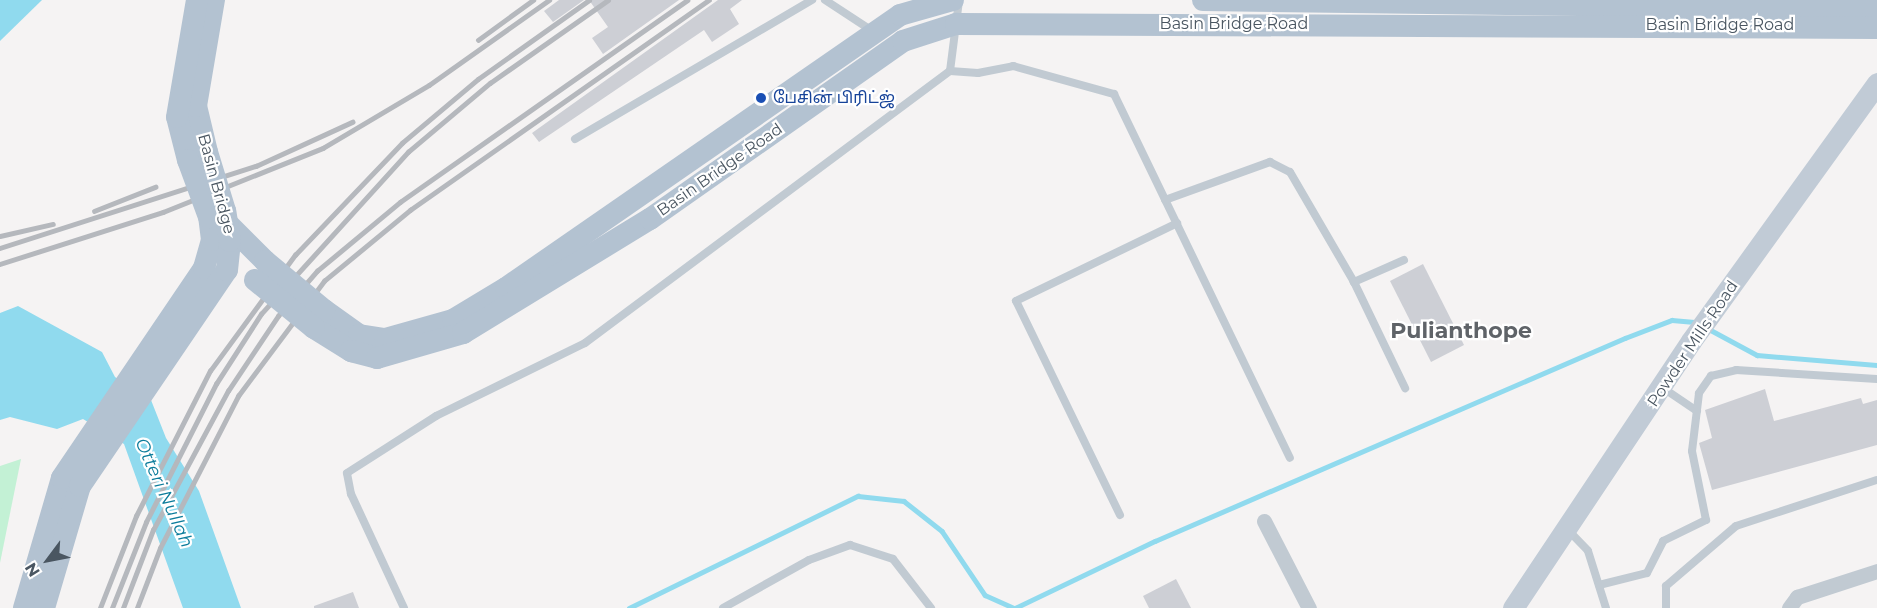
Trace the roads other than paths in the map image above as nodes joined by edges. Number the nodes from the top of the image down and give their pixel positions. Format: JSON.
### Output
{"nodes":[{"id":1,"x":197,"y":0,"type":"edge"},
{"id":2,"x":214,"y":0,"type":"edge"},
{"id":3,"x":812,"y":0,"type":"edge"},
{"id":4,"x":825,"y":0,"type":"edge"},
{"id":5,"x":953,"y":0,"type":"edge"},
{"id":6,"x":959,"y":0,"type":"edge"},
{"id":7,"x":1203,"y":0,"type":"edge"},
{"id":8,"x":1877,"y":9,"type":"edge"},
{"id":9,"x":956,"y":24,"type":"junction"},
{"id":10,"x":1877,"y":28,"type":"edge"},
{"id":11,"x":875,"y":32,"type":"junction"},
{"id":12,"x":950,"y":71,"type":"junction"},
{"id":13,"x":1877,"y":83,"type":"edge"},
{"id":14,"x":575,"y":139,"type":"dead end"},
{"id":15,"x":197,"y":156,"type":"junction"},
{"id":16,"x":1165,"y":200,"type":"junction"},
{"id":17,"x":220,"y":217,"type":"junction"},
{"id":18,"x":1177,"y":223,"type":"junction"},
{"id":19,"x":1404,"y":260,"type":"dead end"},
{"id":20,"x":227,"y":270,"type":"junction"},
{"id":21,"x":260,"y":271,"type":"junction"},
{"id":22,"x":1354,"y":282,"type":"junction"},
{"id":23,"x":319,"y":319,"type":"junction"},
{"id":24,"x":138,"y":378,"type":"junction"},
{"id":25,"x":1877,"y":379,"type":"edge"},
{"id":26,"x":1406,"y":387,"type":"dead end"},
{"id":27,"x":1663,"y":388,"type":"junction"},
{"id":28,"x":1697,"y":411,"type":"junction"},
{"id":29,"x":100,"y":434,"type":"junction"},
{"id":30,"x":1290,"y":458,"type":"dead end"},
{"id":31,"x":1877,"y":480,"type":"edge"},
{"id":32,"x":1120,"y":515,"type":"dead end"},
{"id":33,"x":1264,"y":521,"type":"dead end"},
{"id":34,"x":1567,"y":529,"type":"junction"},
{"id":35,"x":1877,"y":571,"type":"edge"},
{"id":36,"x":1599,"y":585,"type":"junction"},
{"id":37,"x":24,"y":608,"type":"edge"},
{"id":38,"x":44,"y":608,"type":"edge"},
{"id":39,"x":404,"y":608,"type":"edge"},
{"id":40,"x":723,"y":608,"type":"edge"},
{"id":41,"x":931,"y":608,"type":"edge"},
{"id":42,"x":1309,"y":608,"type":"edge"},
{"id":43,"x":1514,"y":608,"type":"edge"},
{"id":44,"x":1606,"y":608,"type":"edge"},
{"id":45,"x":1666,"y":608,"type":"edge"},
{"id":46,"x":1789,"y":608,"type":"edge"}],
"edges":[{"from":1,"to":15,"type":"main road","name":"Basin Bridge"},
{"from":2,"to":15,"type":"main road","name":"Basin Bridge"},
{"from":3,"to":14,"type":"lane"},
{"from":4,"to":11,"type":"lane"},
{"from":5,"to":11,"type":"main road","name":"Basin Bridge Road"},
{"from":6,"to":9,"type":"lane"},
{"from":7,"to":8,"type":"main road","name":"Basin Bridge Road"},
{"from":9,"to":10,"type":"main road","name":"Basin Bridge Road"},
{"from":9,"to":12,"type":"lane"},
{"from":9,"to":23,"type":"main road","name":"Basin Bridge Road"},
{"from":11,"to":23,"type":"main road","name":"Basin Bridge Road"},
{"from":12,"to":16,"type":"lane"},
{"from":12,"to":39,"type":"lane"},
{"from":13,"to":27,"type":"street","name":"Powder Mills Road"},
{"from":15,"to":17,"type":"main road","name":"Basin Bridge","bridge":true},
{"from":16,"to":18,"type":"lane"},
{"from":16,"to":22,"type":"lane"},
{"from":17,"to":20,"type":"main road","name":"Basin Bridge"},
{"from":17,"to":21,"type":"main road"},
{"from":17,"to":24,"type":"main road","name":"Basin Bridge"},
{"from":18,"to":30,"type":"lane"},
{"from":18,"to":32,"type":"lane"},
{"from":19,"to":22,"type":"lane"},
{"from":20,"to":21,"type":"main road"},
{"from":20,"to":24,"type":"main road","name":"Basin Bridge"},
{"from":21,"to":23,"type":"main road","bridge":true},
{"from":22,"to":26,"type":"lane"},
{"from":24,"to":29,"type":"main road","name":"Basin Bridge"},
{"from":25,"to":28,"type":"lane"},
{"from":27,"to":28,"type":"lane"},
{"from":27,"to":34,"type":"street","name":"Powder Mills Road"},
{"from":28,"to":36,"type":"lane"},
{"from":29,"to":37,"type":"main road"},
{"from":29,"to":38,"type":"main road"},
{"from":31,"to":45,"type":"lane"},
{"from":33,"to":42,"type":"street"},
{"from":34,"to":36,"type":"lane"},
{"from":34,"to":43,"type":"street","name":"Powder Mills Road"},
{"from":35,"to":46,"type":"street"},
{"from":36,"to":44,"type":"lane"},
{"from":40,"to":41,"type":"lane"}]}
